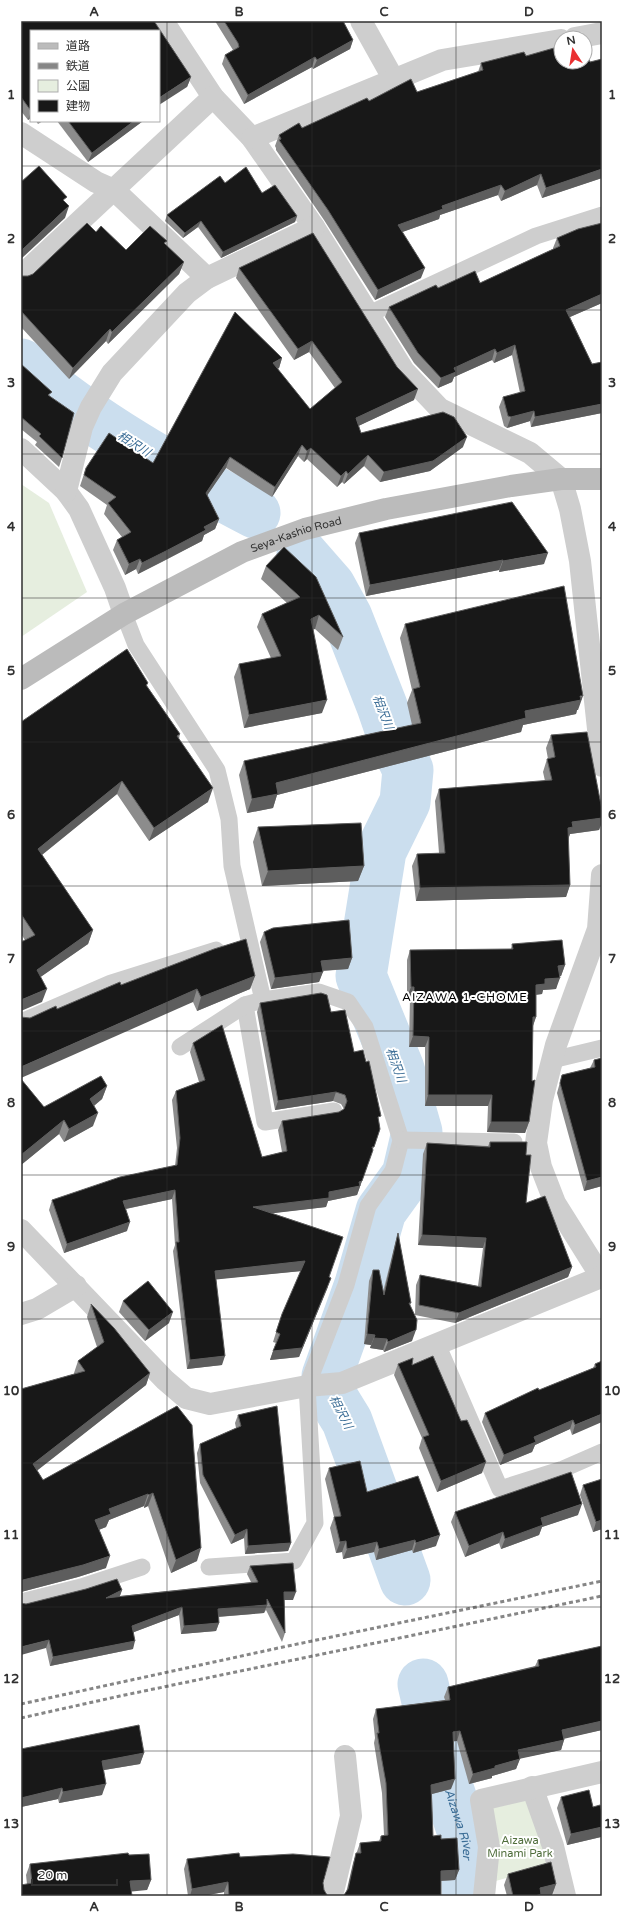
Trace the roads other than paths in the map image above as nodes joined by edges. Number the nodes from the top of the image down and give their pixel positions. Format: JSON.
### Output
{"nodes":[{"id":1,"x":163,"y":21,"type":"edge"},
{"id":2,"x":362,"y":21,"type":"edge"},
{"id":3,"x":553,"y":41,"type":"edge"},
{"id":4,"x":394,"y":80,"type":"junction"},
{"id":5,"x":213,"y":97,"type":"junction"},
{"id":6,"x":21,"y":133,"type":"edge"},
{"id":7,"x":252,"y":138,"type":"junction"},
{"id":8,"x":114,"y":190,"type":"junction"},
{"id":9,"x":602,"y":215,"type":"edge"},
{"id":10,"x":314,"y":227,"type":"junction"},
{"id":11,"x":21,"y":276,"type":"edge"},
{"id":12,"x":208,"y":278,"type":"junction"},
{"id":13,"x":367,"y":315,"type":"junction"},
{"id":14,"x":21,"y":450,"type":"edge"},
{"id":15,"x":561,"y":479,"type":"junction"},
{"id":16,"x":602,"y":479,"type":"edge"},
{"id":17,"x":66,"y":491,"type":"junction"},
{"id":18,"x":124,"y":614,"type":"junction"},
{"id":19,"x":21,"y":679,"type":"edge"},
{"id":20,"x":602,"y":766,"type":"edge"},
{"id":21,"x":602,"y":875,"type":"edge"},
{"id":22,"x":249,"y":939,"type":"junction"},
{"id":23,"x":263,"y":1000,"type":"junction"},
{"id":24,"x":245,"y":1005,"type":"junction"},
{"id":25,"x":21,"y":1022,"type":"edge"},
{"id":26,"x":180,"y":1047,"type":"dead end"},
{"id":27,"x":602,"y":1048,"type":"edge"},
{"id":28,"x":552,"y":1060,"type":"junction"},
{"id":29,"x":334,"y":1111,"type":"edge"},
{"id":30,"x":401,"y":1140,"type":"junction"},
{"id":31,"x":536,"y":1143,"type":"junction"},
{"id":32,"x":21,"y":1230,"type":"edge"},
{"id":33,"x":601,"y":1278,"type":"edge"},
{"id":34,"x":76,"y":1286,"type":"junction"},
{"id":35,"x":21,"y":1314,"type":"edge"},
{"id":36,"x":437,"y":1344,"type":"junction"},
{"id":37,"x":313,"y":1385,"type":"junction"},
{"id":38,"x":602,"y":1452,"type":"edge"},
{"id":39,"x":142,"y":1567,"type":"dead end"},
{"id":40,"x":210,"y":1567,"type":"dead end"},
{"id":41,"x":21,"y":1602,"type":"edge"},
{"id":42,"x":345,"y":1756,"type":"dead end"},
{"id":43,"x":602,"y":1772,"type":"edge"},
{"id":44,"x":532,"y":1787,"type":"junction"},
{"id":45,"x":332,"y":1896,"type":"edge"},
{"id":46,"x":484,"y":1896,"type":"edge"},
{"id":47,"x":565,"y":1896,"type":"edge"}],
"edges":[{"from":1,"to":5,"type":"street"},
{"from":2,"to":4,"type":"street"},
{"from":3,"to":4,"type":"street"},
{"from":4,"to":7,"type":"street"},
{"from":5,"to":7,"type":"street"},
{"from":5,"to":8,"type":"street"},
{"from":6,"to":8,"type":"street"},
{"from":7,"to":10,"type":"street"},
{"from":8,"to":11,"type":"street"},
{"from":8,"to":12,"type":"street"},
{"from":9,"to":13,"type":"lane"},
{"from":10,"to":12,"type":"street"},
{"from":10,"to":13,"type":"street"},
{"from":12,"to":17,"type":"street"},
{"from":13,"to":15,"type":"street"},
{"from":14,"to":17,"type":"street"},
{"from":15,"to":16,"type":"main road","name":"Seya-Kashio Road"},
{"from":15,"to":18,"type":"main road","name":"Seya-Kashio Road"},
{"from":15,"to":20,"type":"street"},
{"from":17,"to":18,"type":"street"},
{"from":18,"to":19,"type":"main road","name":"Seya-Kashio Road"},
{"from":18,"to":22,"type":"lane"},
{"from":21,"to":28,"type":"street"},
{"from":22,"to":23,"type":"lane"},
{"from":22,"to":25,"type":"lane"},
{"from":23,"to":24,"type":"lane"},
{"from":23,"to":30,"type":"lane"},
{"from":24,"to":26,"type":"lane"},
{"from":24,"to":29,"type":"lane"},
{"from":27,"to":28,"type":"lane"},
{"from":28,"to":31,"type":"street"},
{"from":30,"to":31,"type":"lane"},
{"from":30,"to":37,"type":"lane"},
{"from":31,"to":33,"type":"street"},
{"from":32,"to":34,"type":"street"},
{"from":33,"to":36,"type":"street"},
{"from":34,"to":35,"type":"street"},
{"from":34,"to":37,"type":"street"},
{"from":36,"to":37,"type":"street"},
{"from":36,"to":38,"type":"lane"},
{"from":37,"to":40,"type":"lane"},
{"from":39,"to":41,"type":"lane"},
{"from":42,"to":45,"type":"street"},
{"from":43,"to":44,"type":"street"},
{"from":44,"to":46,"type":"street"},
{"from":44,"to":47,"type":"street"}]}
